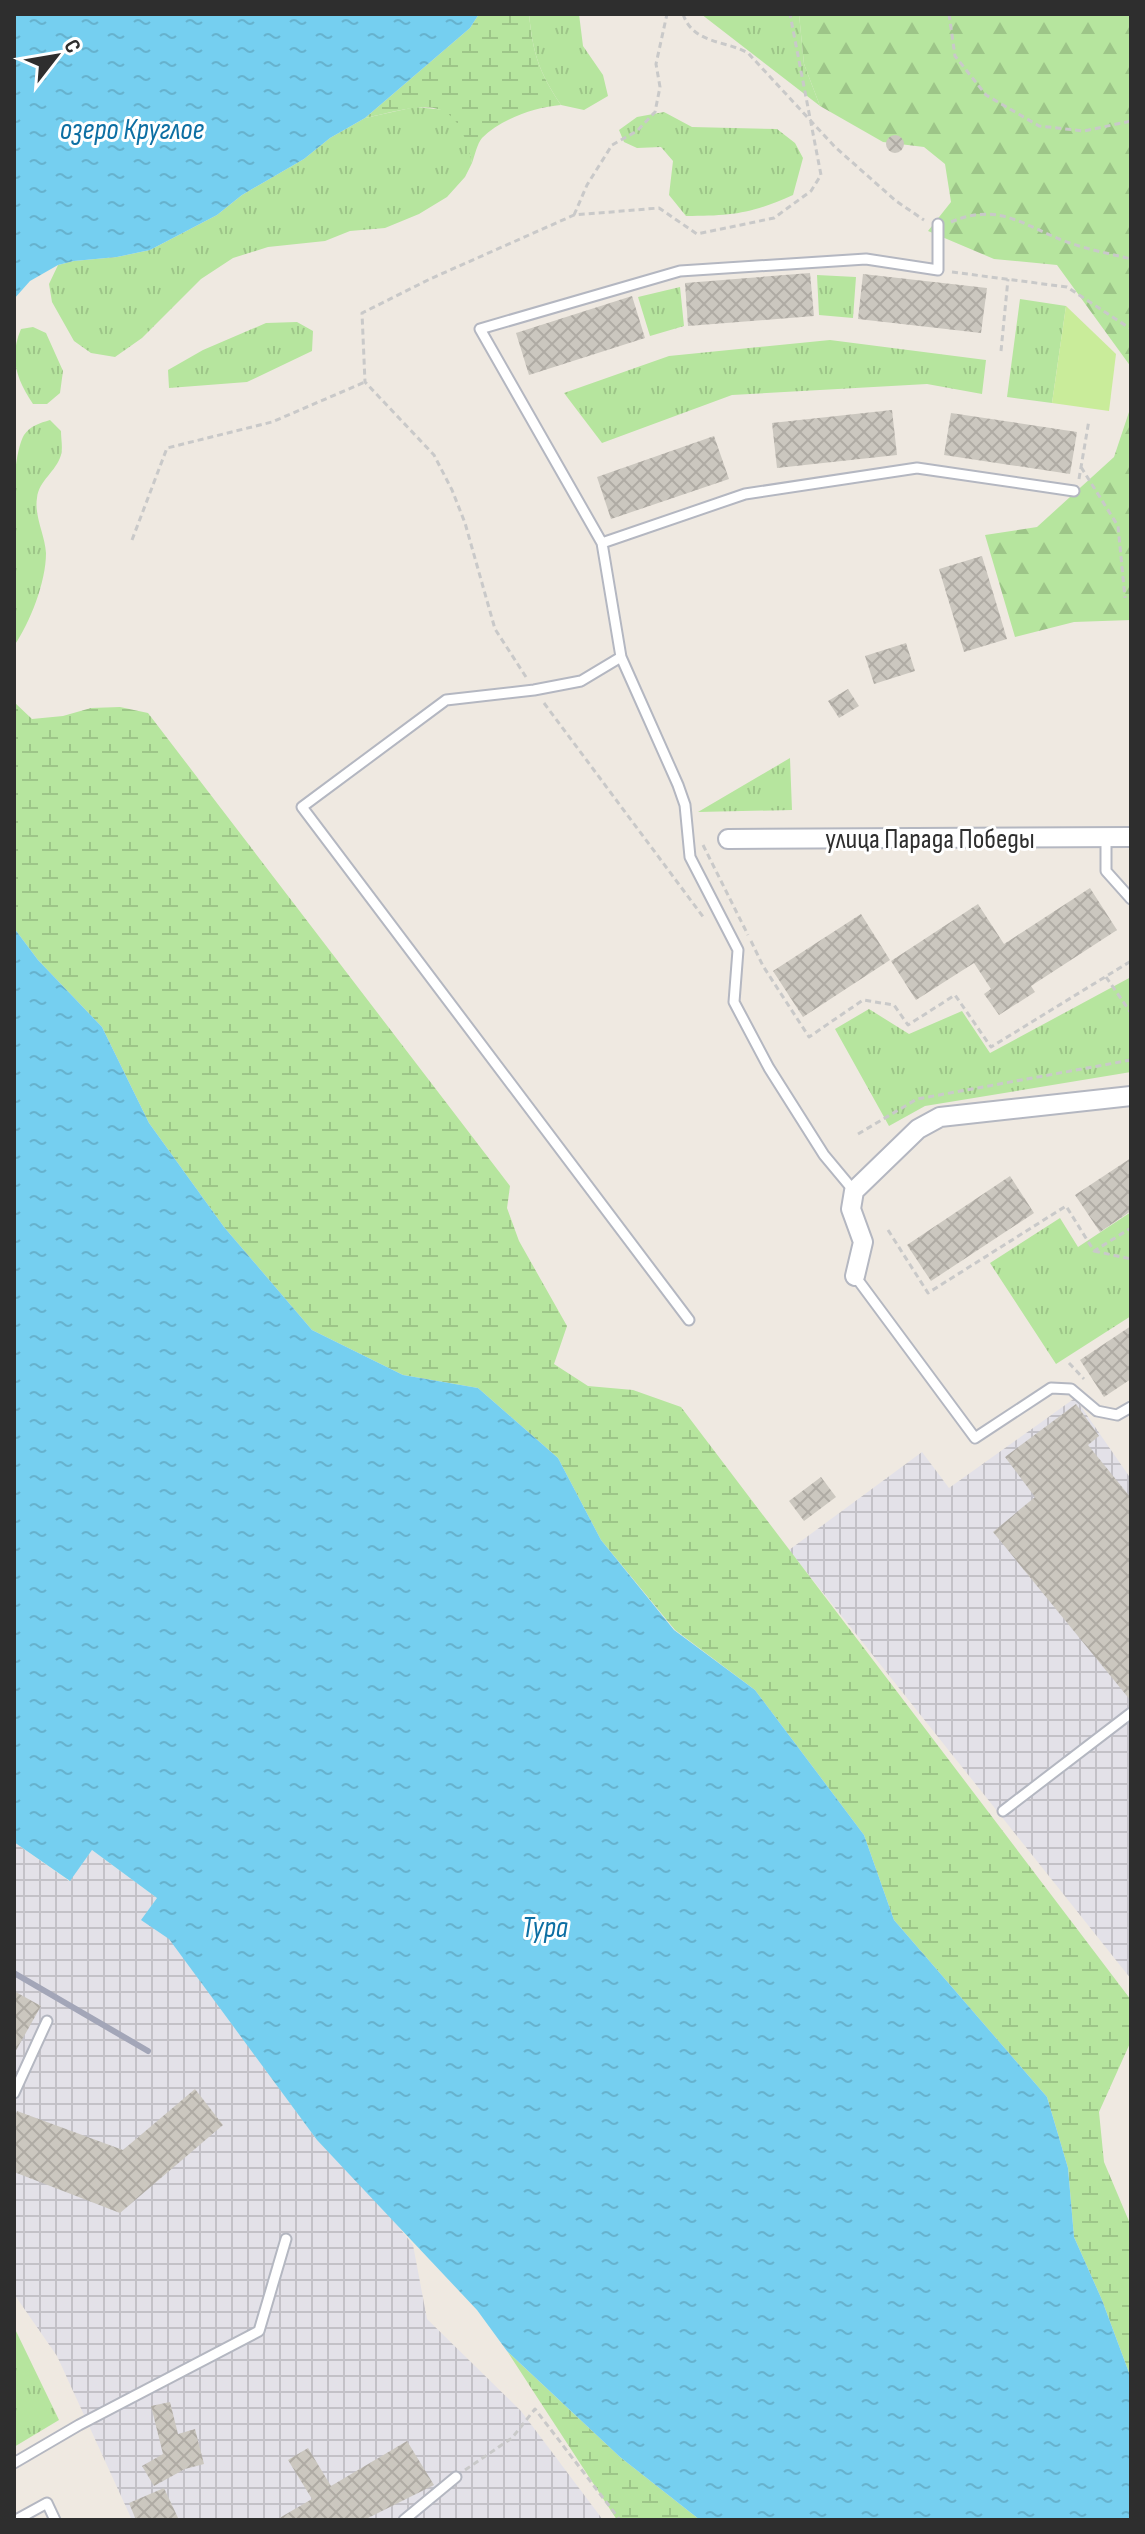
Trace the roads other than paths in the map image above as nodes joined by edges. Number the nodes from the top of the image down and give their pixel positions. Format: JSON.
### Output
{"nodes":[{"id":1,"x":938,"y":224,"type":"road end"},
{"id":2,"x":1074,"y":491,"type":"road end"},
{"id":3,"x":602,"y":543,"type":"junction"},
{"id":4,"x":621,"y":657,"type":"junction"},
{"id":5,"x":1106,"y":837,"type":"junction"},
{"id":6,"x":1131,"y":837,"type":"edge"},
{"id":7,"x":728,"y":839,"type":"dead end"},
{"id":8,"x":1131,"y":899,"type":"edge"},
{"id":9,"x":1131,"y":1096,"type":"edge"},
{"id":10,"x":854,"y":1191,"type":"junction"},
{"id":11,"x":855,"y":1276,"type":"joint"},
{"id":12,"x":689,"y":1320,"type":"dead end"},
{"id":13,"x":1131,"y":1407,"type":"edge"},
{"id":14,"x":1130,"y":1717,"type":"edge"},
{"id":15,"x":1003,"y":1811,"type":"dead end"},
{"id":16,"x":47,"y":2021,"type":"dead end"},
{"id":17,"x":14,"y":2093,"type":"edge"},
{"id":18,"x":286,"y":2239,"type":"dead end"},
{"id":19,"x":14,"y":2463,"type":"edge"},
{"id":20,"x":456,"y":2477,"type":"road end"},
{"id":21,"x":16,"y":2520,"type":"edge"},
{"id":22,"x":55,"y":2520,"type":"edge"},
{"id":23,"x":404,"y":2520,"type":"edge"}],
"edges":[{"from":1,"to":3,"type":"lane"},
{"from":2,"to":3,"type":"lane"},
{"from":3,"to":4,"type":"lane"},
{"from":4,"to":10,"type":"lane"},
{"from":4,"to":12,"type":"lane"},
{"from":5,"to":6,"type":"street","name":"улица Парада Победы"},
{"from":5,"to":7,"type":"street","name":"улица Парада Победы"},
{"from":5,"to":8,"type":"lane"},
{"from":9,"to":10,"type":"street"},
{"from":10,"to":11,"type":"street"},
{"from":11,"to":13,"type":"lane"},
{"from":14,"to":15,"type":"lane"},
{"from":16,"to":17,"type":"lane"},
{"from":18,"to":19,"type":"lane"},
{"from":20,"to":23,"type":"lane"},
{"from":21,"to":22,"type":"lane"}]}
